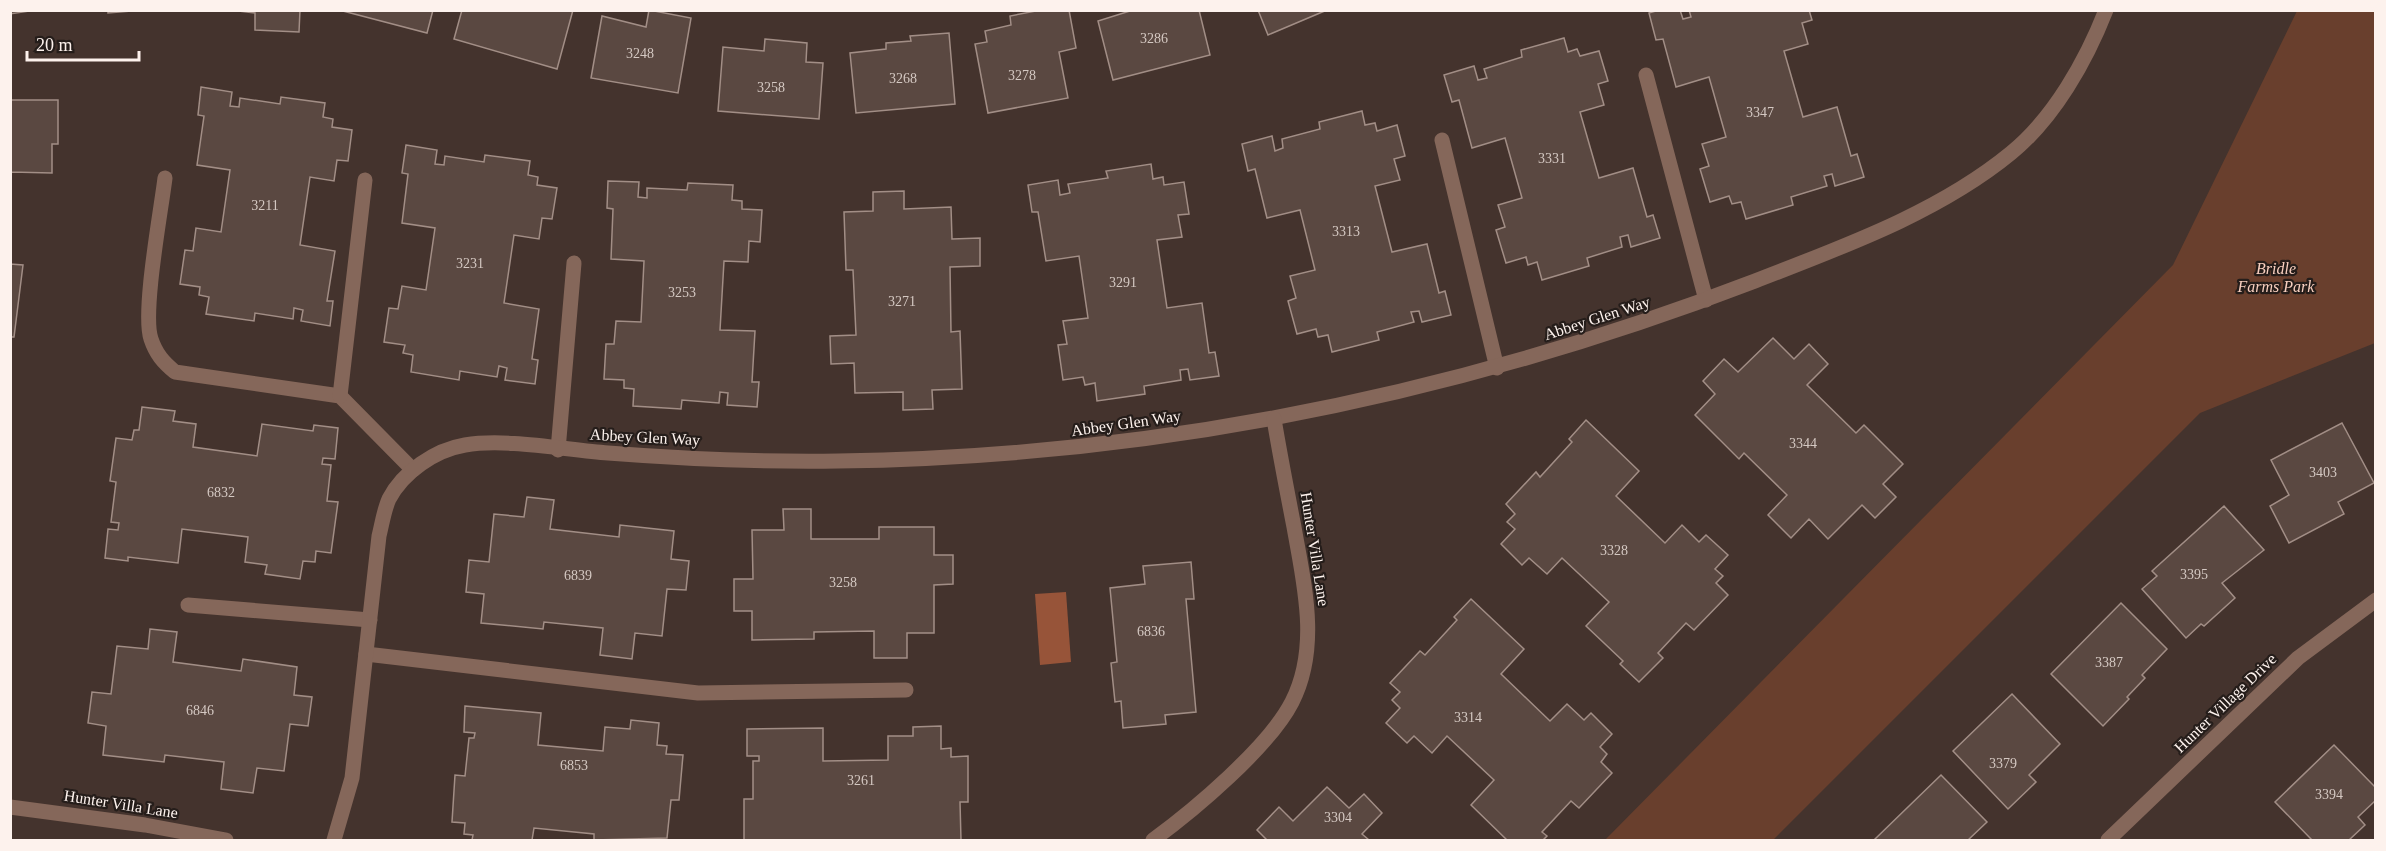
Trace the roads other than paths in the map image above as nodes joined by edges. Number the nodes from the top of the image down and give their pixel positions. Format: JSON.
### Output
{"nodes":[{"id":1,"x":2106,"y":10,"type":"edge"},
{"id":2,"x":1646,"y":75,"type":"dead end"},
{"id":3,"x":1442,"y":140,"type":"dead end"},
{"id":4,"x":165,"y":178,"type":"dead end"},
{"id":5,"x":365,"y":180,"type":"dead end"},
{"id":6,"x":574,"y":263,"type":"dead end"},
{"id":7,"x":1706,"y":300,"type":"junction"},
{"id":8,"x":1497,"y":368,"type":"junction"},
{"id":9,"x":340,"y":396,"type":"junction"},
{"id":10,"x":1274,"y":419,"type":"junction"},
{"id":11,"x":558,"y":450,"type":"junction"},
{"id":12,"x":414,"y":470,"type":"junction"},
{"id":13,"x":2374,"y":603,"type":"edge"},
{"id":14,"x":188,"y":605,"type":"dead end"},
{"id":15,"x":370,"y":620,"type":"junction"},
{"id":16,"x":366,"y":654,"type":"junction"},
{"id":17,"x":906,"y":690,"type":"dead end"},
{"id":18,"x":10,"y":807,"type":"edge"},
{"id":19,"x":226,"y":840,"type":"edge"},
{"id":20,"x":334,"y":840,"type":"edge"},
{"id":21,"x":1153,"y":840,"type":"edge"},
{"id":22,"x":2108,"y":840,"type":"edge"}],
"edges":[{"from":1,"to":7,"type":"street","name":"Abbey Glen Way"},
{"from":2,"to":7,"type":"street"},
{"from":3,"to":8,"type":"street"},
{"from":4,"to":9,"type":"street"},
{"from":5,"to":9,"type":"street"},
{"from":6,"to":11,"type":"street"},
{"from":7,"to":8,"type":"street","name":"Abbey Glen Way"},
{"from":8,"to":10,"type":"street","name":"Abbey Glen Way"},
{"from":9,"to":12,"type":"street"},
{"from":10,"to":11,"type":"street","name":"Abbey Glen Way"},
{"from":10,"to":21,"type":"street","name":"Hunter Villa Lane"},
{"from":11,"to":12,"type":"street","name":"Abbey Glen Way"},
{"from":12,"to":15,"type":"street","name":"Abbey Glen Way"},
{"from":13,"to":22,"type":"street","name":"Hunter Village Drive"},
{"from":14,"to":15,"type":"street"},
{"from":15,"to":16,"type":"street","name":"Abbey Glen Way"},
{"from":16,"to":17,"type":"street"},
{"from":16,"to":20,"type":"street","name":"Abbey Glen Way"},
{"from":18,"to":19,"type":"street","name":"Hunter Villa Lane"}]}
